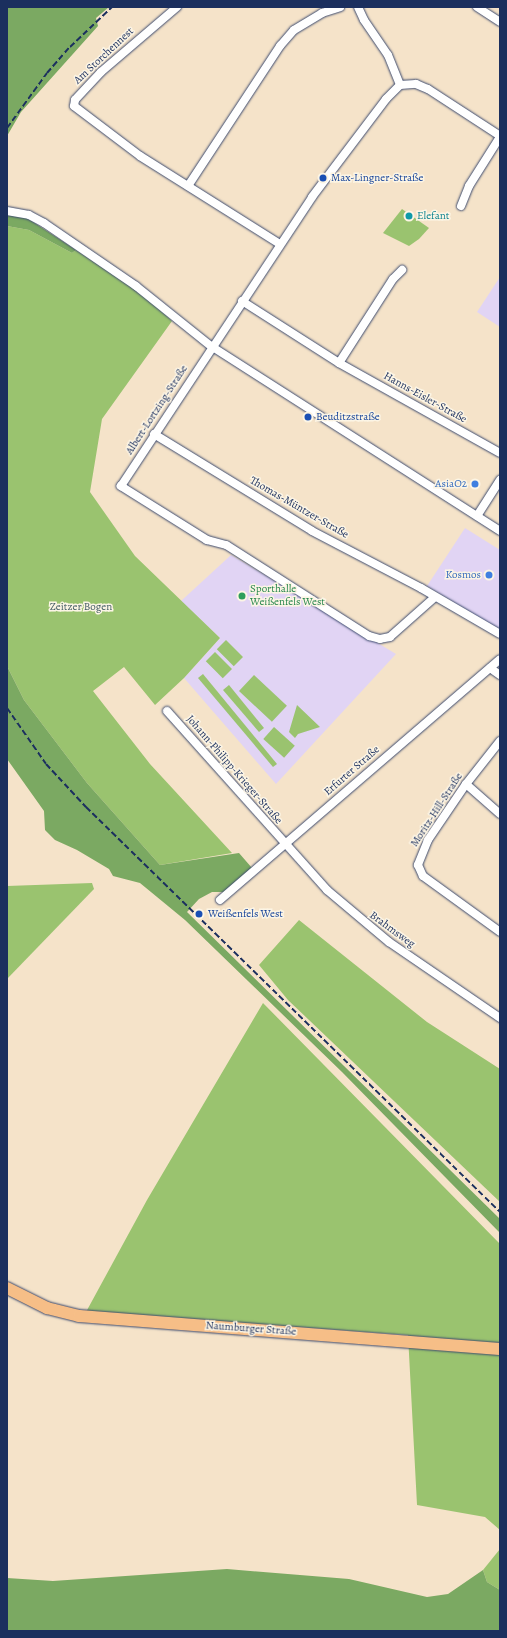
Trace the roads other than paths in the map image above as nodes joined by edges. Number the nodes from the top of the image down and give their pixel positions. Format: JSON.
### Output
{"nodes":[{"id":1,"x":177,"y":7,"type":"edge"},
{"id":2,"x":340,"y":7,"type":"edge"},
{"id":3,"x":358,"y":7,"type":"edge"},
{"id":4,"x":477,"y":7,"type":"edge"},
{"id":5,"x":500,"y":22,"type":"edge"},
{"id":6,"x":400,"y":85,"type":"junction"},
{"id":7,"x":500,"y":136,"type":"edge"},
{"id":8,"x":188,"y":186,"type":"junction"},
{"id":9,"x":461,"y":206,"type":"dead end"},
{"id":10,"x":7,"y":211,"type":"edge"},
{"id":11,"x":280,"y":244,"type":"junction"},
{"id":12,"x":402,"y":270,"type":"dead end"},
{"id":13,"x":242,"y":301,"type":"junction"},
{"id":14,"x":211,"y":346,"type":"junction"},
{"id":15,"x":339,"y":363,"type":"junction"},
{"id":16,"x":154,"y":434,"type":"junction"},
{"id":17,"x":500,"y":453,"type":"edge"},
{"id":18,"x":500,"y":480,"type":"edge"},
{"id":19,"x":477,"y":516,"type":"junction"},
{"id":20,"x":500,"y":531,"type":"edge"},
{"id":21,"x":435,"y":597,"type":"junction"},
{"id":22,"x":500,"y":634,"type":"edge"},
{"id":23,"x":500,"y":659,"type":"edge"},
{"id":24,"x":490,"y":668,"type":"junction"},
{"id":25,"x":500,"y":675,"type":"edge"},
{"id":26,"x":168,"y":711,"type":"dead end"},
{"id":27,"x":500,"y":741,"type":"edge"},
{"id":28,"x":466,"y":784,"type":"junction"},
{"id":29,"x":500,"y":814,"type":"edge"},
{"id":30,"x":284,"y":843,"type":"junction"},
{"id":31,"x":220,"y":900,"type":"dead end"},
{"id":32,"x":500,"y":932,"type":"edge"},
{"id":33,"x":500,"y":1018,"type":"edge"},
{"id":34,"x":7,"y":1288,"type":"edge"},
{"id":35,"x":500,"y":1349,"type":"edge"}],
"edges":[{"from":1,"to":8,"type":"street","name":"Am Storchennest"},
{"from":2,"to":8,"type":"street"},
{"from":3,"to":6,"type":"street"},
{"from":4,"to":5,"type":"street"},
{"from":6,"to":7,"type":"street"},
{"from":6,"to":11,"type":"street"},
{"from":7,"to":9,"type":"street"},
{"from":8,"to":11,"type":"street"},
{"from":10,"to":14,"type":"street"},
{"from":11,"to":13,"type":"street"},
{"from":12,"to":15,"type":"street"},
{"from":13,"to":14,"type":"street"},
{"from":13,"to":15,"type":"street","name":"Hanns-Eisler-Straße"},
{"from":14,"to":16,"type":"street","name":"Albert-Lortzing-Straße"},
{"from":14,"to":19,"type":"street"},
{"from":15,"to":17,"type":"street","name":"Hanns-Eisler-Straße"},
{"from":16,"to":21,"type":"street","name":"Thomas-Müntzer-Straße"},
{"from":16,"to":21,"type":"street","name":"Albert-Lortzing-Straße"},
{"from":18,"to":19,"type":"street"},
{"from":19,"to":20,"type":"street"},
{"from":21,"to":22,"type":"street","name":"Thomas-Müntzer-Straße"},
{"from":23,"to":24,"type":"street","name":"Erfurter Straße"},
{"from":24,"to":25,"type":"street"},
{"from":24,"to":30,"type":"street","name":"Erfurter Straße"},
{"from":26,"to":30,"type":"street","name":"Johann-Philipp-Krieger-Straße"},
{"from":27,"to":28,"type":"street","name":"Moritz-Hill-Straße"},
{"from":28,"to":29,"type":"street"},
{"from":28,"to":32,"type":"street","name":"Moritz-Hill-Straße"},
{"from":30,"to":31,"type":"street","name":"Erfurter Straße"},
{"from":30,"to":33,"type":"street","name":"Brahmsweg"},
{"from":34,"to":35,"type":"main road","name":"Naumburger Straße"}]}
